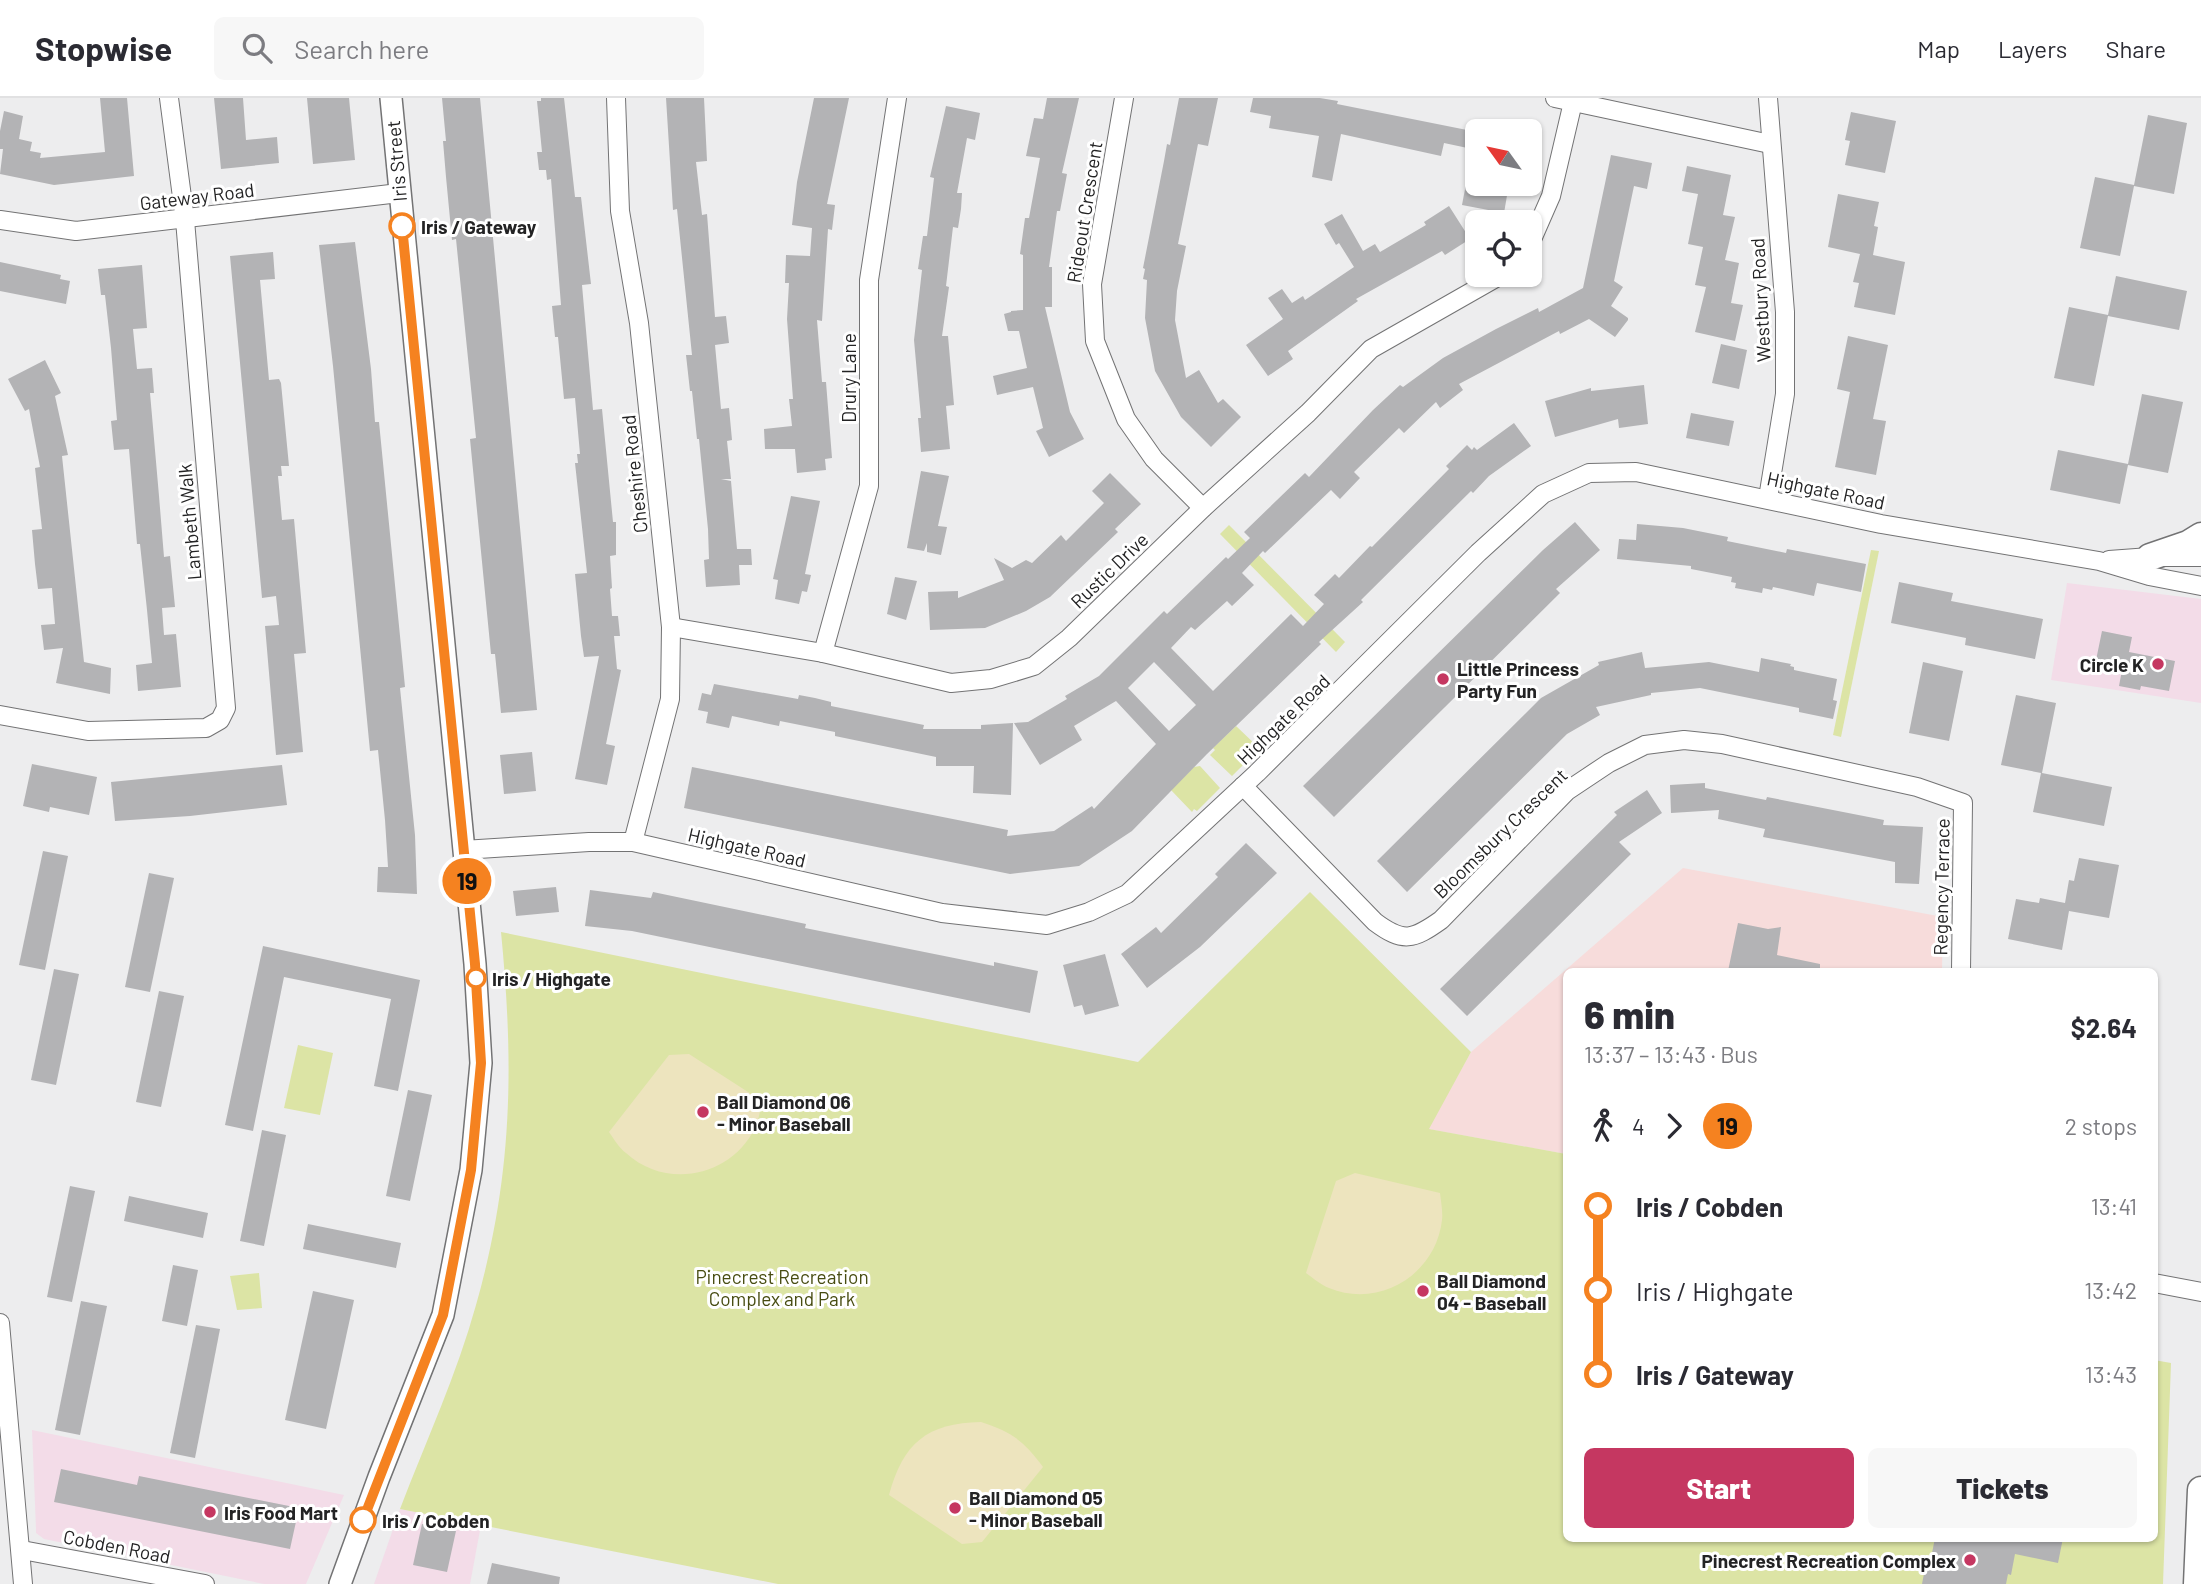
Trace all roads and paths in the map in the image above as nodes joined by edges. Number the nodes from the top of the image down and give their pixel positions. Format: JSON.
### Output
{"nodes":[{"id":1,"x":169,"y":98,"type":"edge"},
{"id":2,"x":391,"y":98,"type":"edge"},
{"id":3,"x":616,"y":98,"type":"edge"},
{"id":4,"x":897,"y":98,"type":"edge"},
{"id":5,"x":1124,"y":98,"type":"edge"},
{"id":6,"x":1555,"y":98,"type":"edge"},
{"id":7,"x":1768,"y":98,"type":"edge"},
{"id":8,"x":1573,"y":102,"type":"junction"},
{"id":9,"x":1770,"y":144,"type":"junction"},
{"id":10,"x":399,"y":193,"type":"junction"},
{"id":11,"x":1542,"y":217,"type":"edge"},
{"id":12,"x":0,"y":220,"type":"edge"},
{"id":13,"x":185,"y":220,"type":"junction"},
{"id":14,"x":1480,"y":287,"type":"edge"},
{"id":15,"x":1768,"y":498,"type":"junction"},
{"id":16,"x":1203,"y":508,"type":"junction"},
{"id":17,"x":2201,"y":536,"type":"edge"},
{"id":18,"x":2150,"y":556,"type":"junction"},
{"id":19,"x":2201,"y":557,"type":"edge"},
{"id":20,"x":2099,"y":561,"type":"junction"},
{"id":21,"x":2201,"y":586,"type":"edge"},
{"id":22,"x":671,"y":626,"type":"junction"},
{"id":23,"x":823,"y":653,"type":"junction"},
{"id":24,"x":0,"y":715,"type":"edge"},
{"id":25,"x":1244,"y":786,"type":"junction"},
{"id":26,"x":1963,"y":803,"type":"joint"},
{"id":27,"x":633,"y":842,"type":"junction"},
{"id":28,"x":463,"y":850,"type":"junction"},
{"id":29,"x":1961,"y":968,"type":"edge"},
{"id":30,"x":2158,"y":1284,"type":"edge"},
{"id":31,"x":2201,"y":1292,"type":"edge"},
{"id":32,"x":0,"y":1323,"type":"edge"},
{"id":33,"x":2201,"y":1490,"type":"edge"},
{"id":34,"x":22,"y":1550,"type":"junction"},
{"id":35,"x":23,"y":1584,"type":"edge"},
{"id":36,"x":205,"y":1584,"type":"edge"},
{"id":37,"x":340,"y":1584,"type":"edge"},
{"id":38,"x":2196,"y":1584,"type":"edge"}],
"edges":[{"from":1,"to":13,"type":"street","name":"Lambeth Walk"},
{"from":2,"to":10,"type":"street","name":"Iris Street"},
{"from":3,"to":22,"type":"street","name":"Cheshire Road"},
{"from":4,"to":23,"type":"street","name":"Drury Lane"},
{"from":5,"to":16,"type":"street","name":"Rideout Crescent"},
{"from":6,"to":8,"type":"street"},
{"from":7,"to":9,"type":"street","name":"Westbury Road"},
{"from":8,"to":9,"type":"street"},
{"from":8,"to":11,"type":"street"},
{"from":9,"to":15,"type":"street","name":"Westbury Road"},
{"from":10,"to":13,"type":"street","name":"Gateway Road"},
{"from":10,"to":28,"type":"street","name":"Iris Street"},
{"from":12,"to":13,"type":"street","name":"Gateway Road"},
{"from":13,"to":24,"type":"street","name":"Lambeth Walk"},
{"from":14,"to":16,"type":"street","name":"Rustic Drive"},
{"from":15,"to":20,"type":"street","name":"Highgate Road"},
{"from":15,"to":25,"type":"street","name":"Highgate Road"},
{"from":16,"to":23,"type":"street","name":"Rustic Drive"},
{"from":17,"to":18,"type":"main road"},
{"from":18,"to":19,"type":"street","name":"Highgate Road"},
{"from":18,"to":20,"type":"street","name":"Highgate Road"},
{"from":20,"to":21,"type":"street","name":"Highgate Road"},
{"from":22,"to":23,"type":"street","name":"Rustic Drive"},
{"from":22,"to":27,"type":"street","name":"Cheshire Road"},
{"from":25,"to":26,"type":"street","name":"Bloomsbury Crescent"},
{"from":25,"to":27,"type":"street","name":"Highgate Road"},
{"from":26,"to":29,"type":"street","name":"Regency Terrace"},
{"from":27,"to":28,"type":"street","name":"Highgate Road"},
{"from":28,"to":37,"type":"street","name":"Iris Street"},
{"from":30,"to":31,"type":"street"},
{"from":32,"to":34,"type":"street"},
{"from":33,"to":38,"type":"main road"},
{"from":34,"to":35,"type":"street"},
{"from":34,"to":36,"type":"street","name":"Cobden Road"}]}
